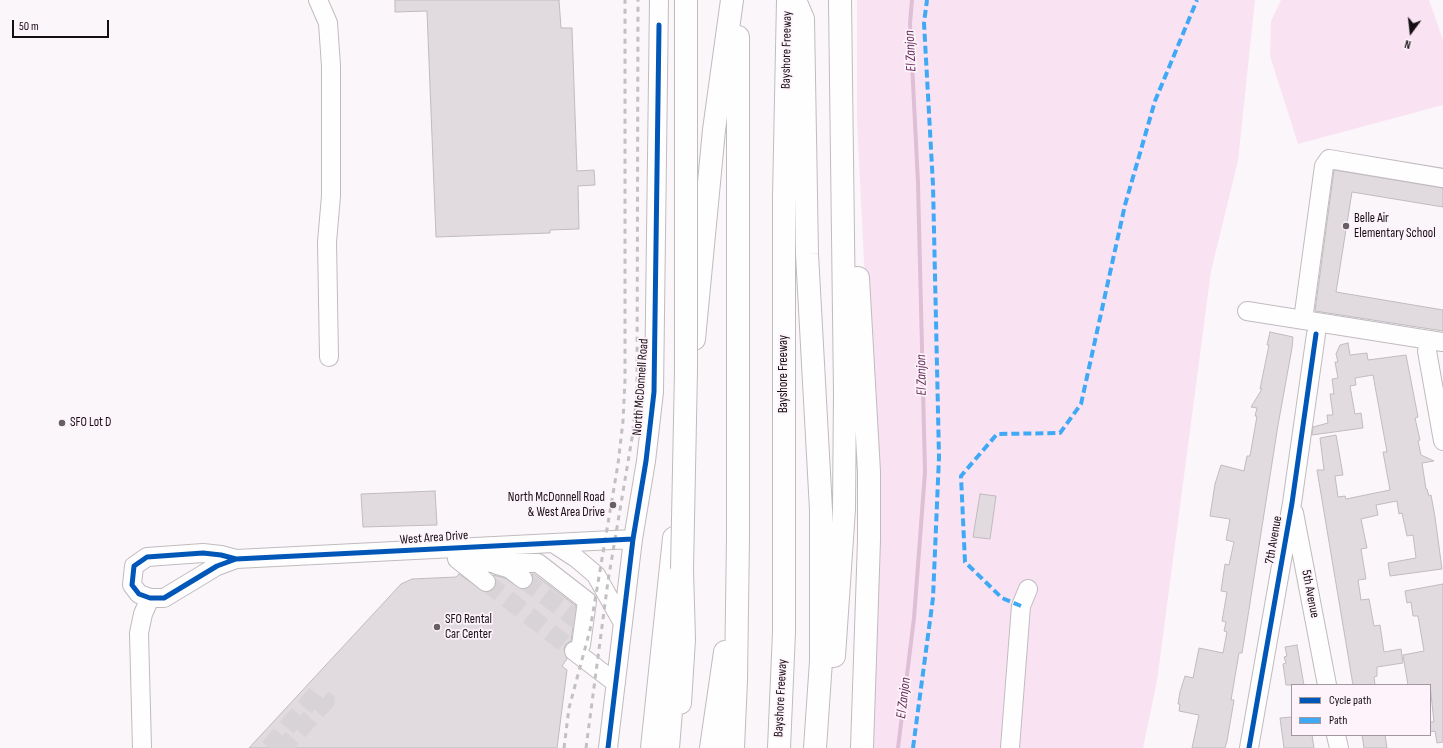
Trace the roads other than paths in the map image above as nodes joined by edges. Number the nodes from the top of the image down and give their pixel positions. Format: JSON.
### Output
{"nodes":[{"id":1,"x":318,"y":0,"type":"edge"},
{"id":2,"x":659,"y":0,"type":"edge"},
{"id":3,"x":686,"y":0,"type":"edge"},
{"id":4,"x":732,"y":0,"type":"edge"},
{"id":5,"x":738,"y":0,"type":"edge"},
{"id":6,"x":788,"y":0,"type":"edge"},
{"id":7,"x":795,"y":0,"type":"edge"},
{"id":8,"x":840,"y":0,"type":"edge"},
{"id":9,"x":842,"y":51,"type":"junction"},
{"id":10,"x":1443,"y":178,"type":"edge"},
{"id":11,"x":1247,"y":311,"type":"dead end"},
{"id":12,"x":1303,"y":320,"type":"junction"},
{"id":13,"x":1316,"y":334,"type":"dead end"},
{"id":14,"x":1443,"y":342,"type":"edge"},
{"id":15,"x":1427,"y":351,"type":"dead end"},
{"id":16,"x":329,"y":357,"type":"dead end"},
{"id":17,"x":1443,"y":441,"type":"edge"},
{"id":18,"x":1292,"y":503,"type":"junction"},
{"id":19,"x":633,"y":539,"type":"junction"},
{"id":20,"x":869,"y":540,"type":"junction"},
{"id":21,"x":553,"y":543,"type":"junction"},
{"id":22,"x":445,"y":547,"type":"junction"},
{"id":23,"x":236,"y":559,"type":"junction"},
{"id":24,"x":458,"y":560,"type":"junction"},
{"id":25,"x":738,"y":562,"type":"junction"},
{"id":26,"x":492,"y":563,"type":"junction"},
{"id":27,"x":682,"y":569,"type":"junction"},
{"id":28,"x":523,"y":579,"type":"tunnel mouth"},
{"id":29,"x":486,"y":582,"type":"tunnel mouth"},
{"id":30,"x":1028,"y":589,"type":"dead end"},
{"id":31,"x":150,"y":598,"type":"junction"},
{"id":32,"x":623,"y":623,"type":"junction"},
{"id":33,"x":616,"y":683,"type":"junction"},
{"id":34,"x":1327,"y":684,"type":"edge"},
{"id":35,"x":1336,"y":736,"type":"edge"},
{"id":36,"x":142,"y":748,"type":"edge"},
{"id":37,"x":608,"y":748,"type":"edge"},
{"id":38,"x":652,"y":748,"type":"edge"},
{"id":39,"x":668,"y":748,"type":"edge"},
{"id":40,"x":677,"y":748,"type":"edge"},
{"id":41,"x":711,"y":748,"type":"edge"},
{"id":42,"x":733,"y":748,"type":"edge"},
{"id":43,"x":779,"y":748,"type":"edge"},
{"id":44,"x":815,"y":748,"type":"edge"},
{"id":45,"x":828,"y":748,"type":"edge"},
{"id":46,"x":851,"y":748,"type":"edge"},
{"id":47,"x":862,"y":748,"type":"edge"},
{"id":48,"x":1010,"y":748,"type":"edge"},
{"id":49,"x":1250,"y":748,"type":"edge"},
{"id":50,"x":1339,"y":748,"type":"edge"}],
"edges":[{"from":1,"to":16,"type":"street"},
{"from":2,"to":19,"type":"street","name":"North McDonnell Road"},
{"from":3,"to":27,"type":"highway","bridge":true},
{"from":4,"to":38,"type":"highway"},
{"from":5,"to":25,"type":"highway"},
{"from":6,"to":43,"type":"highway","name":"Bayshore Freeway"},
{"from":7,"to":44,"type":"highway"},
{"from":8,"to":9,"type":"highway"},
{"from":9,"to":20,"type":"highway"},
{"from":9,"to":45,"type":"highway"},
{"from":10,"to":12,"type":"street"},
{"from":11,"to":12,"type":"street"},
{"from":12,"to":14,"type":"street"},
{"from":13,"to":18,"type":"street","name":"7th Avenue"},
{"from":15,"to":17,"type":"street"},
{"from":18,"to":34,"type":"street","name":"5th Avenue"},
{"from":18,"to":49,"type":"street","name":"7th Avenue"},
{"from":19,"to":21,"type":"street","name":"West Area Drive"},
{"from":19,"to":32,"type":"street","name":"North McDonnell Road"},
{"from":20,"to":46,"type":"highway"},
{"from":20,"to":47,"type":"highway"},
{"from":21,"to":22,"type":"street","name":"West Area Drive"},
{"from":21,"to":32,"type":"street"},
{"from":22,"to":23,"type":"street","name":"West Area Drive"},
{"from":22,"to":24,"type":"street"},
{"from":23,"to":31,"type":"street","name":"West Area Drive"},
{"from":23,"to":31,"type":"street","name":"West Area Drive"},
{"from":24,"to":26,"type":"street"},
{"from":24,"to":29,"type":"street"},
{"from":25,"to":41,"type":"highway"},
{"from":25,"to":42,"type":"highway"},
{"from":26,"to":28,"type":"street"},
{"from":26,"to":33,"type":"street"},
{"from":27,"to":39,"type":"highway"},
{"from":27,"to":40,"type":"highway"},
{"from":30,"to":48,"type":"street"},
{"from":31,"to":36,"type":"street"},
{"from":32,"to":33,"type":"street","name":"North McDonnell Road"},
{"from":33,"to":37,"type":"street","name":"North McDonnell Road"},
{"from":35,"to":50,"type":"street"}]}
